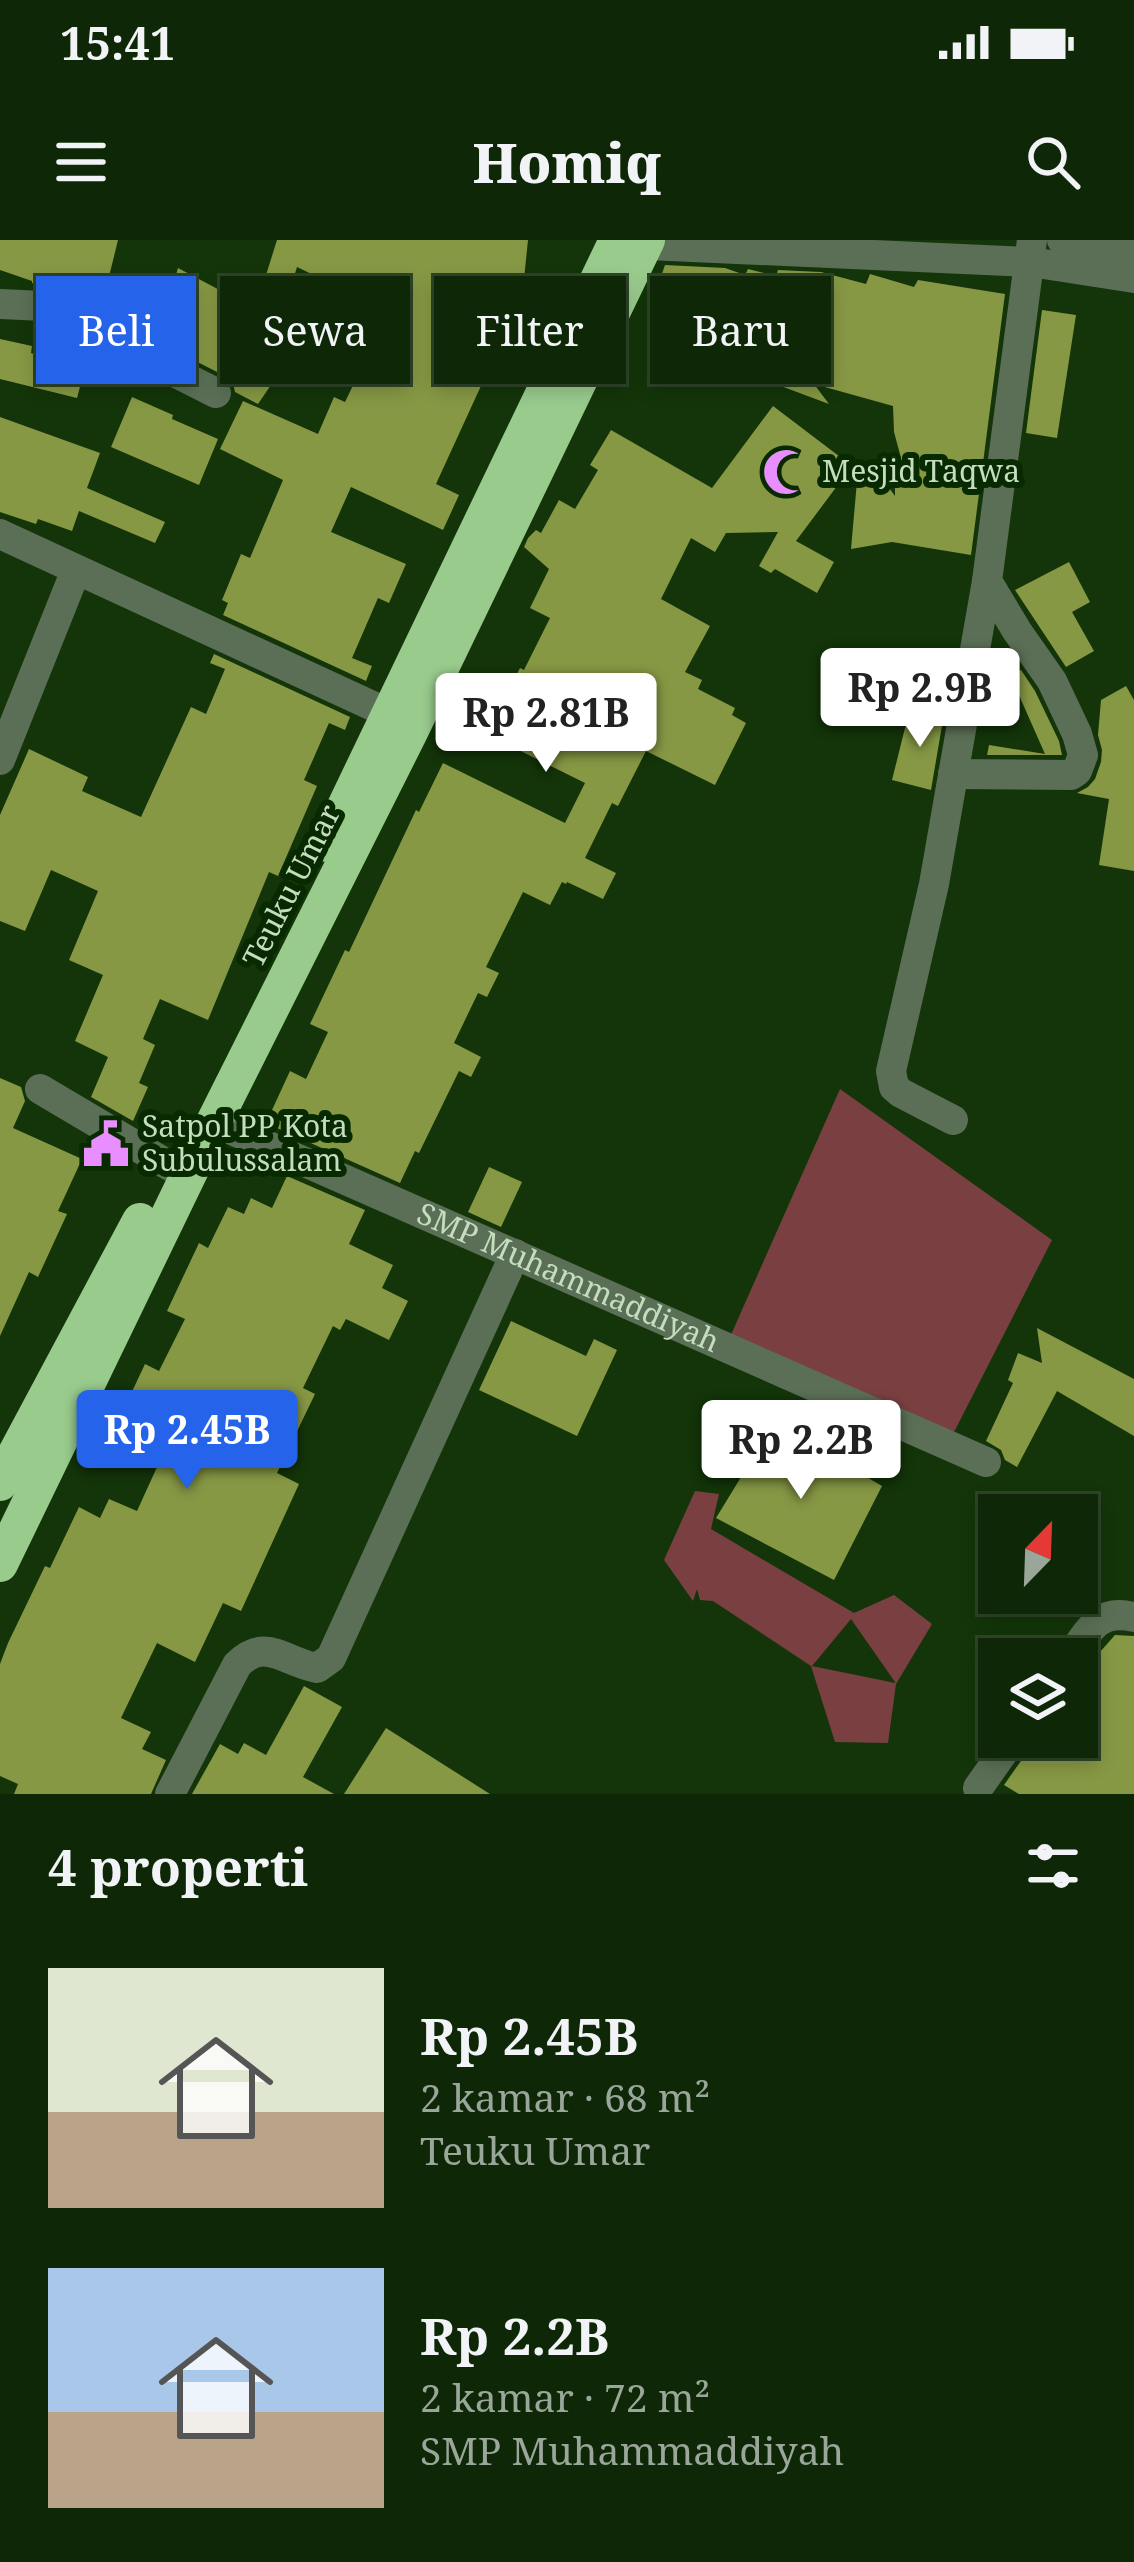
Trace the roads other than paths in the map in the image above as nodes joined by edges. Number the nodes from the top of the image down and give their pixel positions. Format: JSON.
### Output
{"nodes":[{"id":1,"x":1062,"y":240,"type":"edge"},
{"id":2,"x":631,"y":242,"type":"edge"},
{"id":3,"x":1031,"y":251,"type":"edge"},
{"id":4,"x":1134,"y":254,"type":"edge"},
{"id":5,"x":1134,"y":278,"type":"edge"},
{"id":6,"x":0,"y":304,"type":"edge"},
{"id":7,"x":216,"y":392,"type":"dead end"},
{"id":8,"x":0,"y":534,"type":"edge"},
{"id":9,"x":76,"y":570,"type":"junction"},
{"id":10,"x":988,"y":581,"type":"junction"},
{"id":11,"x":390,"y":714,"type":"junction"},
{"id":12,"x":0,"y":760,"type":"edge"},
{"id":13,"x":953,"y":774,"type":"junction"},
{"id":14,"x":40,"y":1089,"type":"dead end"},
{"id":15,"x":953,"y":1120,"type":"dead end"},
{"id":16,"x":214,"y":1122,"type":"junction"},
{"id":17,"x":170,"y":1166,"type":"junction"},
{"id":18,"x":515,"y":1254,"type":"junction"},
{"id":19,"x":9,"y":1444,"type":"edge"},
{"id":20,"x":986,"y":1462,"type":"dead end"},
{"id":21,"x":0,"y":1483,"type":"edge"},
{"id":22,"x":0,"y":1564,"type":"edge"},
{"id":23,"x":1134,"y":1617,"type":"edge"},
{"id":24,"x":1085,"y":1638,"type":"edge"},
{"id":25,"x":999,"y":1758,"type":"edge"},
{"id":26,"x":978,"y":1787,"type":"dead end"},
{"id":27,"x":170,"y":1794,"type":"edge"}],
"edges":[{"from":1,"to":4,"type":"street"},
{"from":2,"to":3,"type":"street"},
{"from":2,"to":11,"type":"highway"},
{"from":2,"to":16,"type":"highway","name":"Teuku Umar"},
{"from":3,"to":5,"type":"street"},
{"from":3,"to":10,"type":"street"},
{"from":6,"to":7,"type":"street"},
{"from":8,"to":9,"type":"street"},
{"from":9,"to":11,"type":"street"},
{"from":9,"to":12,"type":"street"},
{"from":10,"to":13,"type":"street"},
{"from":10,"to":13,"type":"street"},
{"from":11,"to":17,"type":"highway"},
{"from":13,"to":15,"type":"street"},
{"from":14,"to":17,"type":"street"},
{"from":16,"to":18,"type":"street","name":"SMP Muhammaddiyah"},
{"from":16,"to":22,"type":"highway","name":"Teuku Umar"},
{"from":17,"to":19,"type":"highway"},
{"from":18,"to":20,"type":"street","name":"SMP Muhammaddiyah"},
{"from":18,"to":27,"type":"street"},
{"from":19,"to":21,"type":"highway"},
{"from":23,"to":24,"type":"street"},
{"from":25,"to":26,"type":"street"}]}
